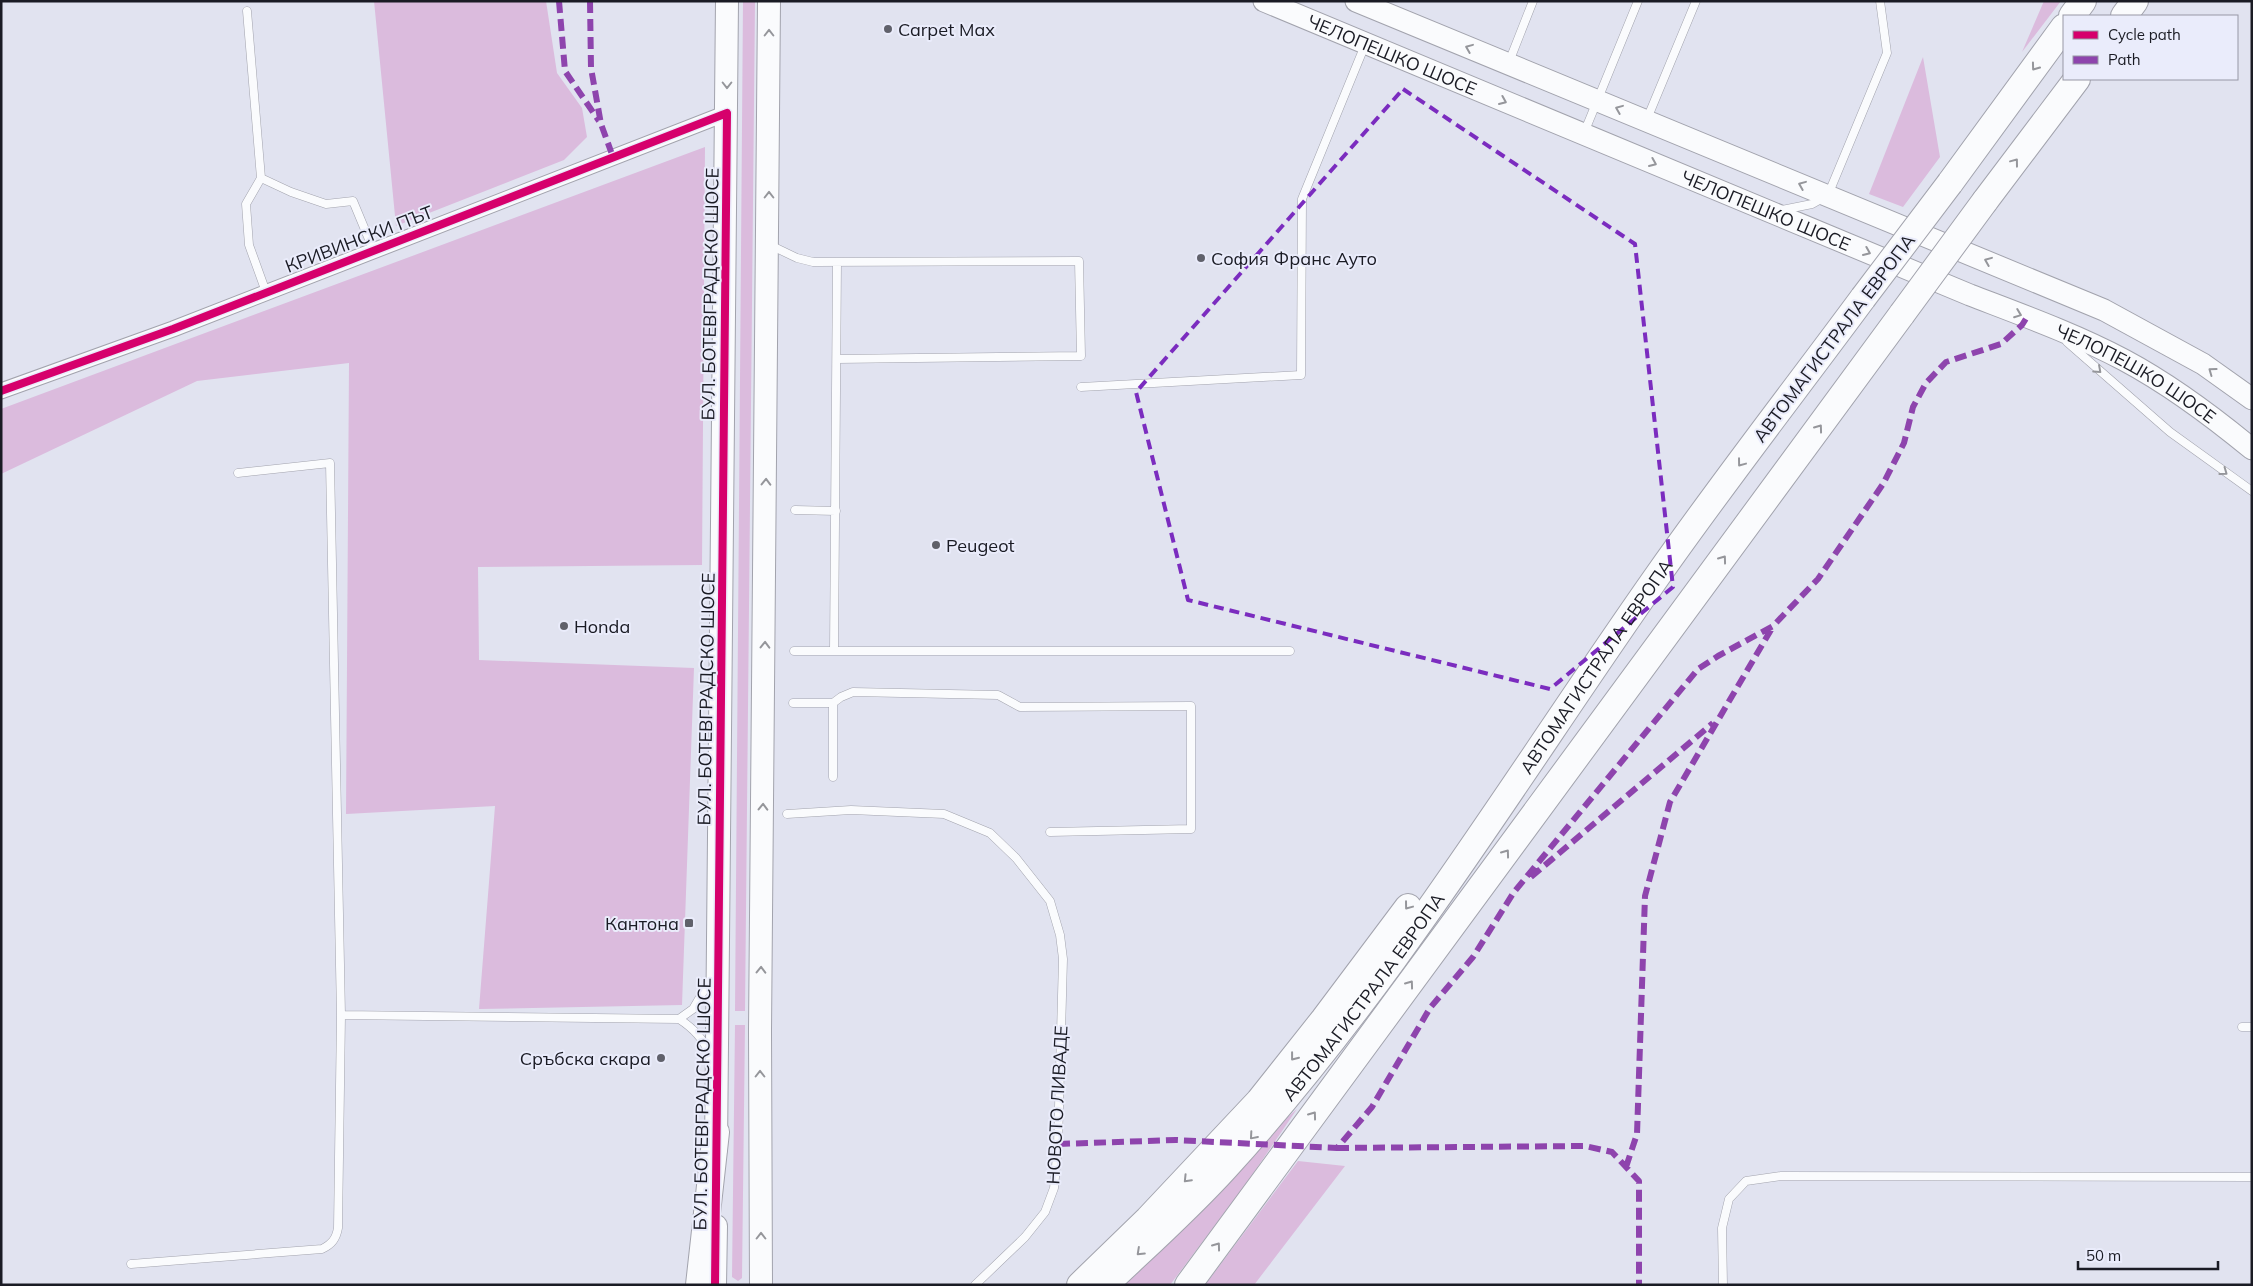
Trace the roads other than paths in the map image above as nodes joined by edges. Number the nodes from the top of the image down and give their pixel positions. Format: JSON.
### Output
{"nodes":[{"id":1,"x":727,"y":1,"type":"edge"},
{"id":2,"x":770,"y":1,"type":"edge"},
{"id":3,"x":1264,"y":1,"type":"edge"},
{"id":4,"x":1356,"y":1,"type":"edge"},
{"id":5,"x":1533,"y":1,"type":"edge"},
{"id":6,"x":1638,"y":1,"type":"edge"},
{"id":7,"x":1696,"y":1,"type":"edge"},
{"id":8,"x":1880,"y":1,"type":"edge"},
{"id":9,"x":2083,"y":1,"type":"edge"},
{"id":10,"x":2135,"y":1,"type":"edge"},
{"id":11,"x":247,"y":10,"type":"dead end"},
{"id":12,"x":2073,"y":15,"type":"edge"},
{"id":13,"x":2125,"y":15,"type":"edge"},
{"id":14,"x":2063,"y":28,"type":"edge"},
{"id":15,"x":1366,"y":44,"type":"junction"},
{"id":16,"x":1509,"y":64,"type":"junction"},
{"id":17,"x":2076,"y":80,"type":"edge"},
{"id":18,"x":1597,"y":100,"type":"junction"},
{"id":19,"x":727,"y":113,"type":"junction"},
{"id":20,"x":1647,"y":121,"type":"junction"},
{"id":21,"x":1583,"y":134,"type":"junction"},
{"id":22,"x":260,"y":178,"type":"junction"},
{"id":23,"x":1828,"y":196,"type":"junction"},
{"id":24,"x":1770,"y":212,"type":"junction"},
{"id":25,"x":768,"y":244,"type":"junction"},
{"id":26,"x":372,"y":250,"type":"junction"},
{"id":27,"x":837,"y":262,"type":"junction"},
{"id":28,"x":266,"y":292,"type":"junction"},
{"id":29,"x":2049,"y":325,"type":"junction"},
{"id":30,"x":837,"y":360,"type":"junction"},
{"id":31,"x":1081,"y":387,"type":"dead end"},
{"id":32,"x":1,"y":390,"type":"edge"},
{"id":33,"x":2252,"y":399,"type":"edge"},
{"id":34,"x":2252,"y":449,"type":"edge"},
{"id":35,"x":238,"y":473,"type":"dead end"},
{"id":36,"x":2252,"y":491,"type":"edge"},
{"id":37,"x":795,"y":510,"type":"dead end"},
{"id":38,"x":836,"y":511,"type":"junction"},
{"id":39,"x":1659,"y":574,"type":"junction"},
{"id":40,"x":834,"y":650,"type":"junction"},
{"id":41,"x":794,"y":651,"type":"dead end"},
{"id":42,"x":1290,"y":651,"type":"dead end"},
{"id":43,"x":793,"y":703,"type":"dead end"},
{"id":44,"x":833,"y":703,"type":"junction"},
{"id":45,"x":833,"y":777,"type":"dead end"},
{"id":46,"x":787,"y":814,"type":"dead end"},
{"id":47,"x":1050,"y":832,"type":"dead end"},
{"id":48,"x":718,"y":957,"type":"junction"},
{"id":49,"x":341,"y":1015,"type":"junction"},
{"id":50,"x":679,"y":1019,"type":"junction"},
{"id":51,"x":2242,"y":1027,"type":"dead end"},
{"id":52,"x":2252,"y":1027,"type":"edge"},
{"id":53,"x":717,"y":1072,"type":"junction"},
{"id":54,"x":716,"y":1132,"type":"junction"},
{"id":55,"x":2252,"y":1177,"type":"edge"},
{"id":56,"x":132,"y":1264,"type":"dead end"},
{"id":57,"x":699,"y":1285,"type":"edge"},
{"id":58,"x":715,"y":1285,"type":"edge"},
{"id":59,"x":761,"y":1285,"type":"edge"},
{"id":60,"x":975,"y":1285,"type":"edge"},
{"id":61,"x":1080,"y":1285,"type":"edge"},
{"id":62,"x":1105,"y":1285,"type":"edge"},
{"id":63,"x":1188,"y":1285,"type":"edge"},
{"id":64,"x":1723,"y":1285,"type":"edge"}],
"edges":[{"from":1,"to":19,"type":"main road","name":"БУЛ. БОТЕВГРАДСКО ШОСЕ","one_way":true},
{"from":25,"to":2,"type":"main road","one_way":true},
{"from":3,"to":15,"type":"main road","name":"ЧЕЛОПЕШКО ШОСЕ"},
{"from":16,"to":4,"type":"main road","name":"ЧЕЛОПЕШКО ШОСЕ","one_way":true},
{"from":5,"to":16,"type":"lane"},
{"from":6,"to":18,"type":"lane"},
{"from":7,"to":20,"type":"lane"},
{"from":8,"to":23,"type":"lane"},
{"from":9,"to":12,"type":"highway"},
{"from":10,"to":13,"type":"highway"},
{"from":11,"to":22,"type":"lane"},
{"from":14,"to":39,"type":"highway","name":"АВТОМАГИСТРАЛА ЕВРОПА","one_way":true,"bridge":true},
{"from":15,"to":21,"type":"main road","name":"ЧЕЛОПЕШКО ШОСЕ","one_way":true},
{"from":15,"to":31,"type":"lane"},
{"from":16,"to":18,"type":"main road","name":"ЧЕЛОПЕШКО ШОСЕ"},
{"from":63,"to":17,"type":"highway","name":"АВТОМАГИСТРАЛА ЕВРОПА","one_way":true,"bridge":true},
{"from":20,"to":18,"type":"main road","name":"ЧЕЛОПЕШКО ШОСЕ","one_way":true},
{"from":18,"to":21,"type":"lane"},
{"from":19,"to":26,"type":"street","name":"КРИВИНСКИ ПЪТ"},
{"from":19,"to":48,"type":"main road","name":"БУЛ. БОТЕВГРАДСКО ШОСЕ"},
{"from":23,"to":20,"type":"main road","name":"ЧЕЛОПЕШКО ШОСЕ","one_way":true},
{"from":21,"to":24,"type":"main road","name":"ЧЕЛОПЕШКО ШОСЕ","one_way":true},
{"from":22,"to":26,"type":"lane"},
{"from":22,"to":28,"type":"lane"},
{"from":23,"to":24,"type":"lane"},
{"from":33,"to":23,"type":"main road","name":"ЧЕЛОПЕШКО ШОСЕ","one_way":true},
{"from":24,"to":29,"type":"main road","name":"ЧЕЛОПЕШКО ШОСЕ","one_way":true},
{"from":25,"to":27,"type":"lane"},
{"from":59,"to":25,"type":"main road","one_way":true},
{"from":26,"to":28,"type":"street","name":"КРИВИНСКИ ПЪТ"},
{"from":27,"to":30,"type":"lane"},
{"from":27,"to":30,"type":"lane"},
{"from":28,"to":32,"type":"street","name":"КРИВИНСКИ ПЪТ"},
{"from":29,"to":34,"type":"main road","name":"ЧЕЛОПЕШКО ШОСЕ"},
{"from":29,"to":36,"type":"lane","one_way":true},
{"from":30,"to":38,"type":"lane"},
{"from":35,"to":49,"type":"lane"},
{"from":37,"to":38,"type":"lane"},
{"from":38,"to":40,"type":"lane"},
{"from":39,"to":61,"type":"highway","one_way":true},
{"from":39,"to":62,"type":"highway","name":"АВТОМАГИСТРАЛА ЕВРОПА","one_way":true},
{"from":40,"to":41,"type":"lane"},
{"from":40,"to":42,"type":"lane"},
{"from":43,"to":44,"type":"lane"},
{"from":44,"to":45,"type":"lane"},
{"from":44,"to":47,"type":"lane"},
{"from":46,"to":60,"type":"lane","name":"НОВОТО ЛИВАДЕ"},
{"from":48,"to":50,"type":"lane"},
{"from":48,"to":53,"type":"main road","name":"БУЛ. БОТЕВГРАДСКО ШОСЕ"},
{"from":49,"to":50,"type":"lane"},
{"from":49,"to":56,"type":"lane"},
{"from":50,"to":53,"type":"lane"},
{"from":51,"to":52,"type":"lane"},
{"from":53,"to":54,"type":"main road","name":"БУЛ. БОТЕВГРАДСКО ШОСЕ"},
{"from":54,"to":57,"type":"highway"},
{"from":54,"to":58,"type":"main road","name":"БУЛ. БОТЕВГРАДСКО ШОСЕ"},
{"from":55,"to":64,"type":"lane"}]}
